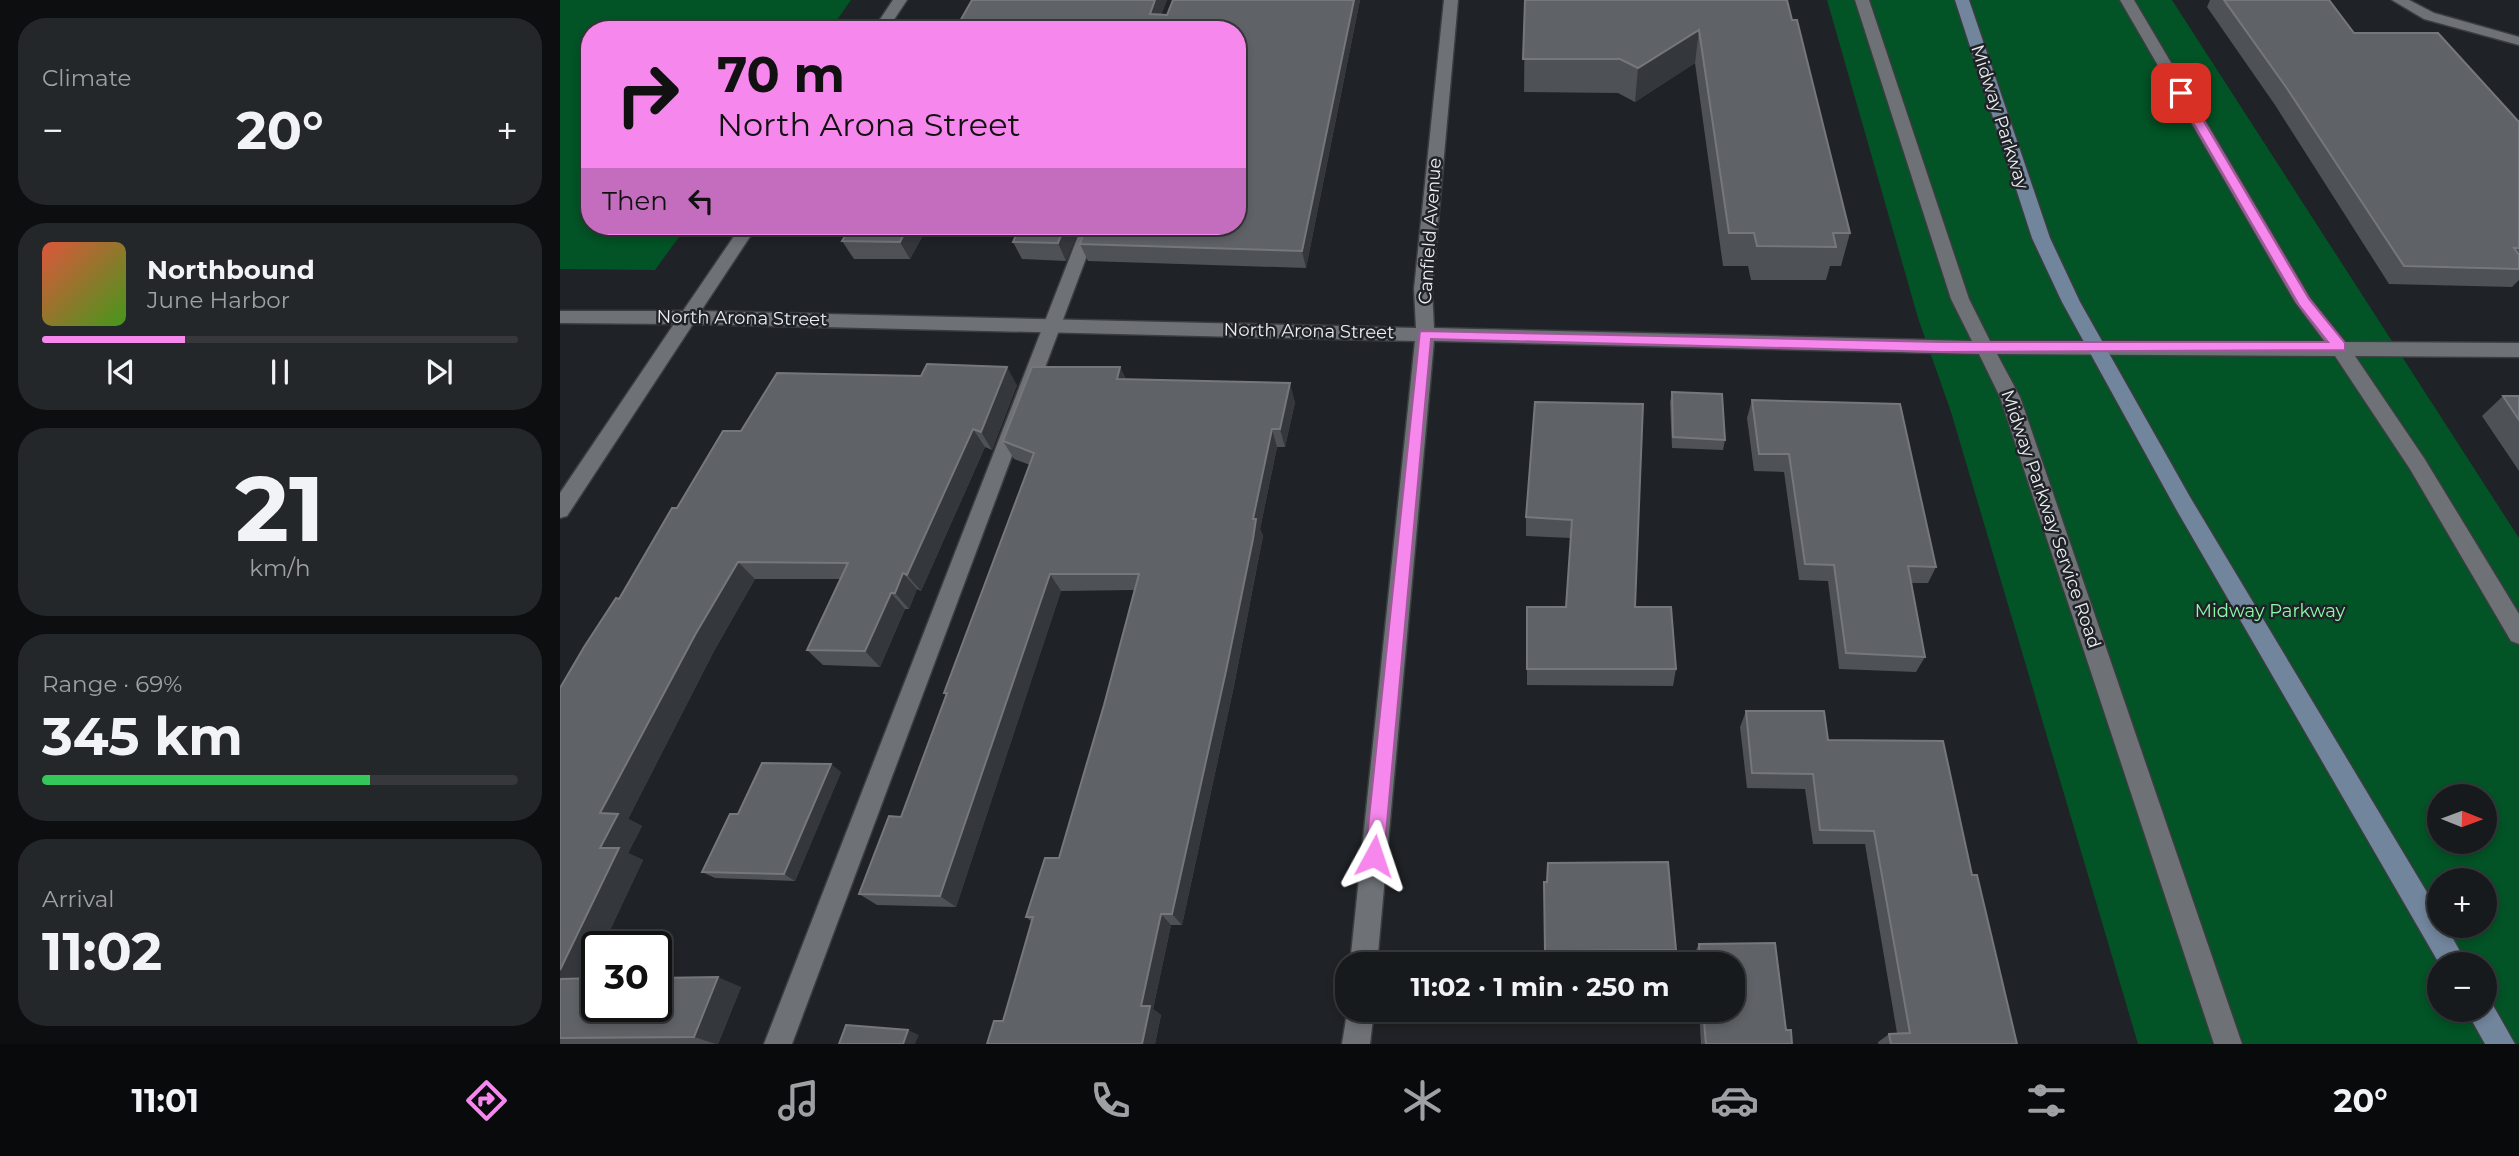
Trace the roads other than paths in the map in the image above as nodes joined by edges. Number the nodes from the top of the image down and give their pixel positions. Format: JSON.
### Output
{"nodes":[{"id":1,"x":900,"y":0,"type":"edge"},
{"id":2,"x":1451,"y":0,"type":"edge"},
{"id":3,"x":1862,"y":0,"type":"edge"},
{"id":4,"x":1962,"y":0,"type":"edge"},
{"id":5,"x":2127,"y":0,"type":"edge"},
{"id":6,"x":2399,"y":0,"type":"edge"},
{"id":7,"x":886,"y":21,"type":"edge"},
{"id":8,"x":2519,"y":41,"type":"edge"},
{"id":9,"x":743,"y":235,"type":"edge"},
{"id":10,"x":1086,"y":235,"type":"edge"},
{"id":11,"x":560,"y":317,"type":"edge"},
{"id":12,"x":687,"y":317,"type":"junction"},
{"id":13,"x":1051,"y":325,"type":"junction"},
{"id":14,"x":1425,"y":334,"type":"junction"},
{"id":15,"x":2096,"y":346,"type":"junction"},
{"id":16,"x":1986,"y":347,"type":"junction"},
{"id":17,"x":2340,"y":347,"type":"junction"},
{"id":18,"x":2519,"y":350,"type":"edge"},
{"id":19,"x":560,"y":510,"type":"edge"},
{"id":20,"x":2519,"y":634,"type":"edge"},
{"id":21,"x":1365,"y":952,"type":"edge"},
{"id":22,"x":2447,"y":952,"type":"edge"},
{"id":23,"x":1359,"y":1022,"type":"edge"},
{"id":24,"x":2487,"y":1022,"type":"edge"},
{"id":25,"x":778,"y":1044,"type":"edge"},
{"id":26,"x":1356,"y":1044,"type":"edge"},
{"id":27,"x":2228,"y":1044,"type":"edge"},
{"id":28,"x":2501,"y":1044,"type":"edge"}],
"edges":[{"from":1,"to":7,"type":"street"},
{"from":2,"to":14,"type":"street","name":"Canfield Avenue"},
{"from":3,"to":16,"type":"street","name":"Midway Parkway Service Road"},
{"from":4,"to":15,"type":"street","name":"Midway Parkway"},
{"from":5,"to":17,"type":"street"},
{"from":6,"to":8,"type":"street"},
{"from":9,"to":12,"type":"street"},
{"from":10,"to":13,"type":"street"},
{"from":11,"to":12,"type":"street","name":"North Arona Street"},
{"from":12,"to":13,"type":"street","name":"North Arona Street"},
{"from":12,"to":19,"type":"street"},
{"from":13,"to":14,"type":"street","name":"North Arona Street"},
{"from":13,"to":25,"type":"street"},
{"from":14,"to":16,"type":"street","name":"North Arona Street"},
{"from":14,"to":21,"type":"street","name":"Canfield Avenue"},
{"from":15,"to":16,"type":"street","name":"North Arona Street"},
{"from":15,"to":17,"type":"street","name":"North Arona Street"},
{"from":15,"to":22,"type":"street","name":"Midway Parkway"},
{"from":16,"to":27,"type":"street","name":"Midway Parkway Service Road"},
{"from":17,"to":18,"type":"street","name":"North Arona Street"},
{"from":17,"to":20,"type":"street"},
{"from":23,"to":26,"type":"street"},
{"from":24,"to":28,"type":"street"}]}
